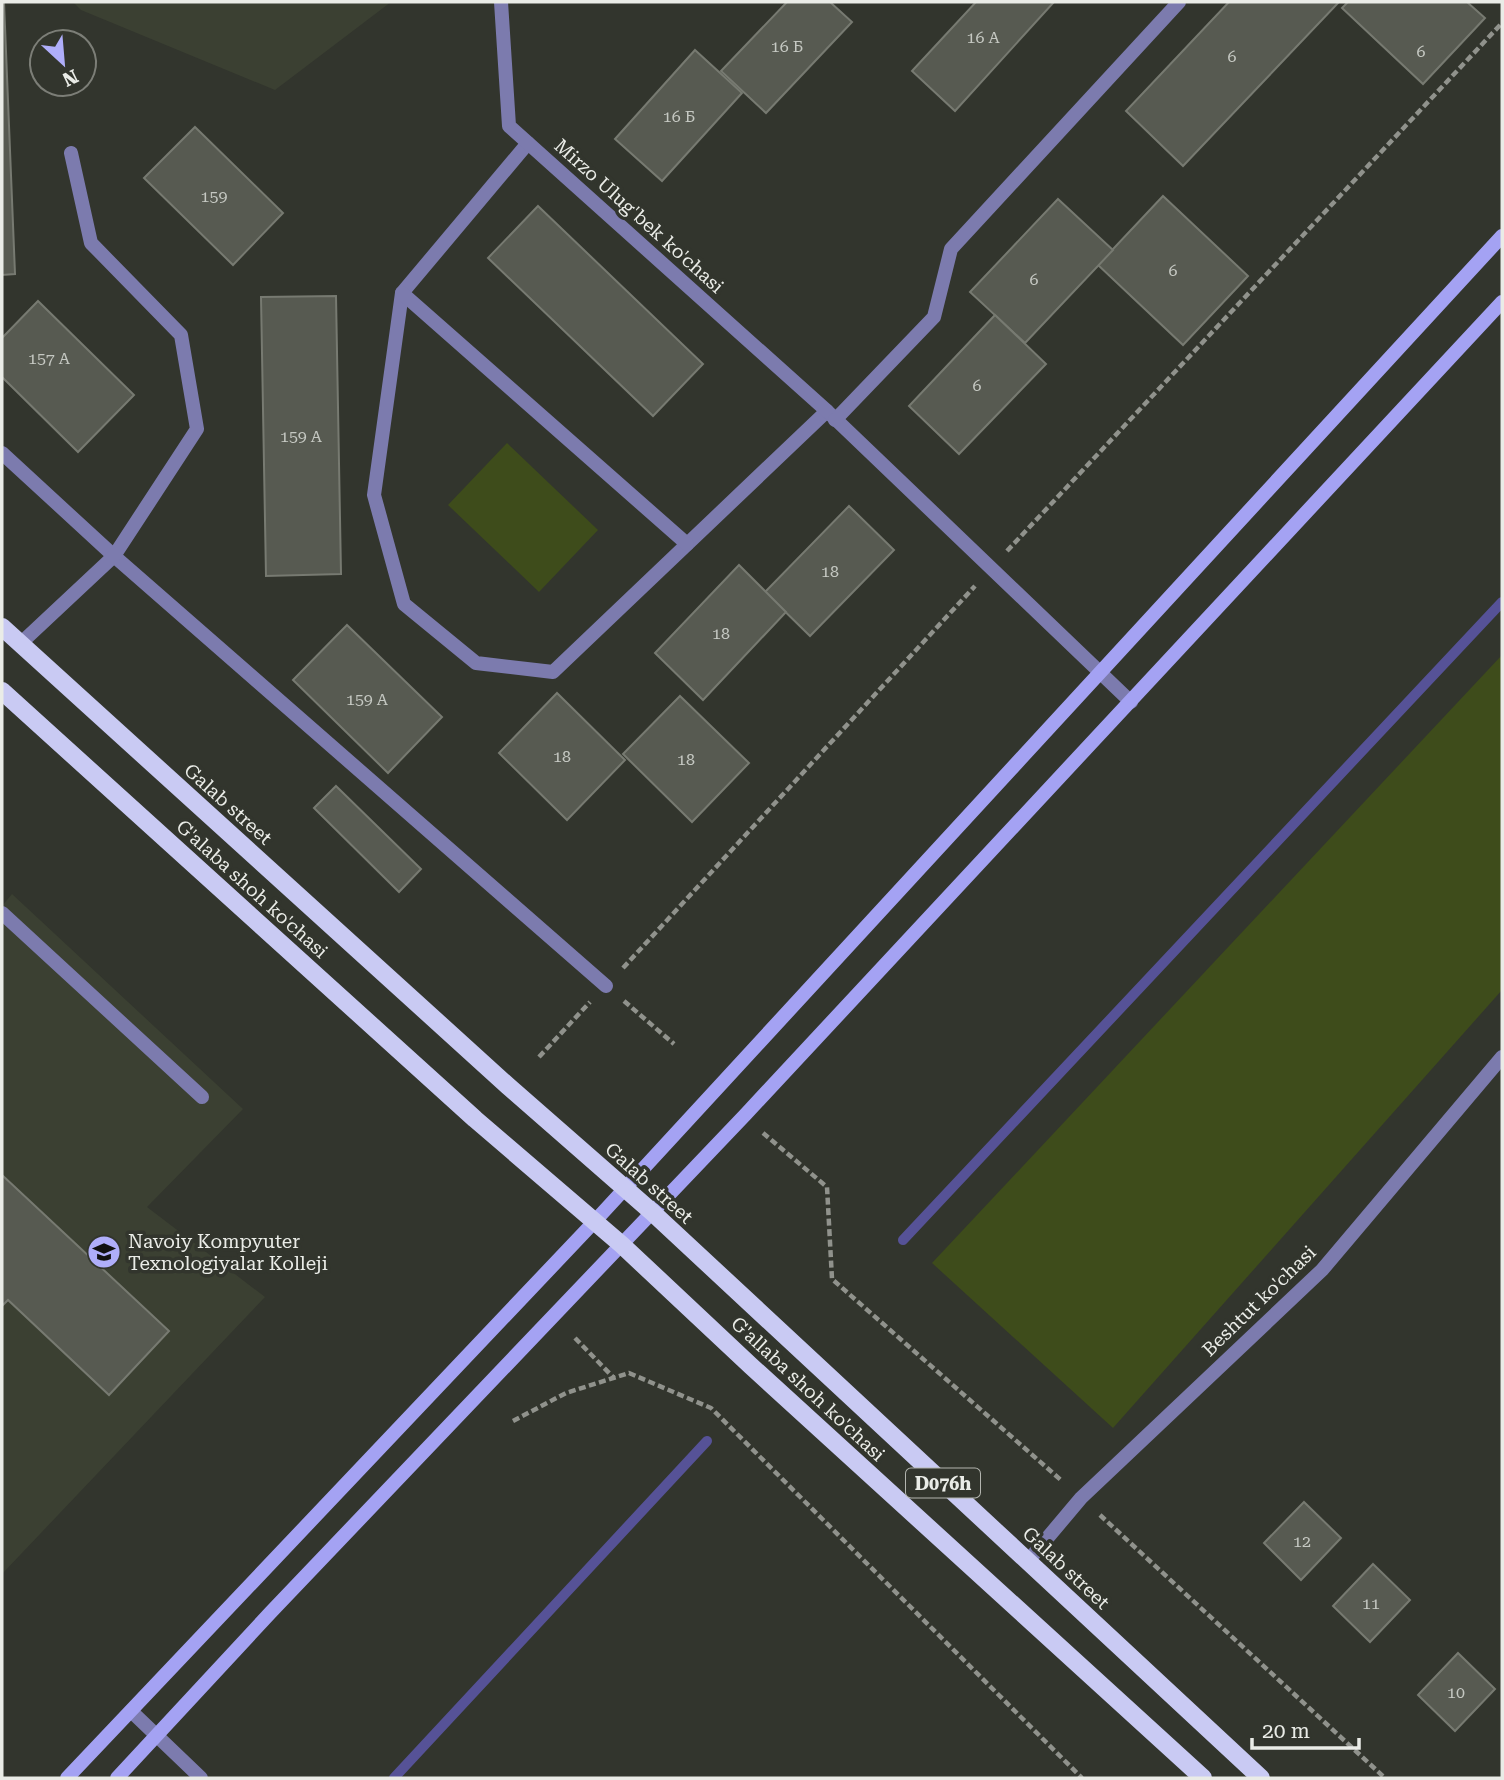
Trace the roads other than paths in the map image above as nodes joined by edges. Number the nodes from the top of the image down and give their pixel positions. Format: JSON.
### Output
{"nodes":[{"id":1,"x":501,"y":2,"type":"edge"},
{"id":2,"x":1179,"y":2,"type":"edge"},
{"id":3,"x":527,"y":143,"type":"junction"},
{"id":4,"x":71,"y":153,"type":"dead end"},
{"id":5,"x":1502,"y":236,"type":"edge"},
{"id":6,"x":402,"y":293,"type":"junction"},
{"id":7,"x":1502,"y":302,"type":"edge"},
{"id":8,"x":831,"y":416,"type":"junction"},
{"id":9,"x":2,"y":453,"type":"edge"},
{"id":10,"x":687,"y":544,"type":"junction"},
{"id":11,"x":114,"y":556,"type":"junction"},
{"id":12,"x":2,"y":627,"type":"edge"},
{"id":13,"x":20,"y":644,"type":"junction"},
{"id":14,"x":1100,"y":674,"type":"junction"},
{"id":15,"x":2,"y":691,"type":"edge"},
{"id":16,"x":1131,"y":702,"type":"junction"},
{"id":17,"x":2,"y":912,"type":"edge"},
{"id":18,"x":606,"y":986,"type":"road end"},
{"id":19,"x":1502,"y":1057,"type":"edge"},
{"id":20,"x":202,"y":1097,"type":"dead end"},
{"id":21,"x":475,"y":1119,"type":"joint"},
{"id":22,"x":624,"y":1188,"type":"junction"},
{"id":23,"x":652,"y":1212,"type":"junction"},
{"id":24,"x":595,"y":1221,"type":"junction"},
{"id":25,"x":622,"y":1245,"type":"junction"},
{"id":26,"x":1028,"y":1560,"type":"junction"},
{"id":27,"x":131,"y":1711,"type":"junction"},
{"id":28,"x":156,"y":1736,"type":"junction"},
{"id":29,"x":67,"y":1778,"type":"edge"},
{"id":30,"x":117,"y":1778,"type":"edge"},
{"id":31,"x":201,"y":1778,"type":"edge"},
{"id":32,"x":1203,"y":1778,"type":"edge"},
{"id":33,"x":1261,"y":1778,"type":"edge"}],
"edges":[{"from":1,"to":3,"type":"street","name":"Mirzo Ulug'bek ko'chasi"},
{"from":2,"to":8,"type":"street"},
{"from":3,"to":6,"type":"street"},
{"from":3,"to":8,"type":"street","name":"Mirzo Ulug'bek ko'chasi"},
{"from":4,"to":11,"type":"street"},
{"from":5,"to":14,"type":"main road"},
{"from":6,"to":10,"type":"street"},
{"from":6,"to":10,"type":"street"},
{"from":7,"to":16,"type":"main road"},
{"from":8,"to":10,"type":"street"},
{"from":8,"to":14,"type":"street","name":"Mirzo Ulug'bek ko'chasi"},
{"from":9,"to":11,"type":"street"},
{"from":11,"to":13,"type":"street"},
{"from":11,"to":18,"type":"street"},
{"from":12,"to":13,"type":"main road","name":"Galab street"},
{"from":13,"to":22,"type":"main road","name":"Galab street"},
{"from":14,"to":16,"type":"street","name":"Mirzo Ulug'bek ko'chasi"},
{"from":14,"to":22,"type":"main road"},
{"from":15,"to":21,"type":"main road","name":"G'alaba shoh ko'chasi"},
{"from":16,"to":23,"type":"main road"},
{"from":17,"to":20,"type":"street"},
{"from":19,"to":26,"type":"street","name":"Beshtut ko'chasi"},
{"from":21,"to":24,"type":"main road","name":"G'allaba shoh ko'chasi"},
{"from":22,"to":23,"type":"main road","name":"Galab street","number":"D076h"},
{"from":22,"to":24,"type":"main road"},
{"from":23,"to":25,"type":"main road"},
{"from":23,"to":26,"type":"main road","name":"Galab street","number":"D076h"},
{"from":24,"to":25,"type":"main road","name":"G'allaba shoh ko'chasi","number":"D076h"},
{"from":24,"to":27,"type":"main road"},
{"from":25,"to":28,"type":"main road"},
{"from":25,"to":32,"type":"main road","name":"G'allaba shoh ko'chasi","number":"D076h"},
{"from":26,"to":33,"type":"main road","name":"Galab street","number":"D076h"},
{"from":27,"to":28,"type":"street"},
{"from":27,"to":29,"type":"main road"},
{"from":28,"to":30,"type":"main road"},
{"from":28,"to":31,"type":"street"}]}
